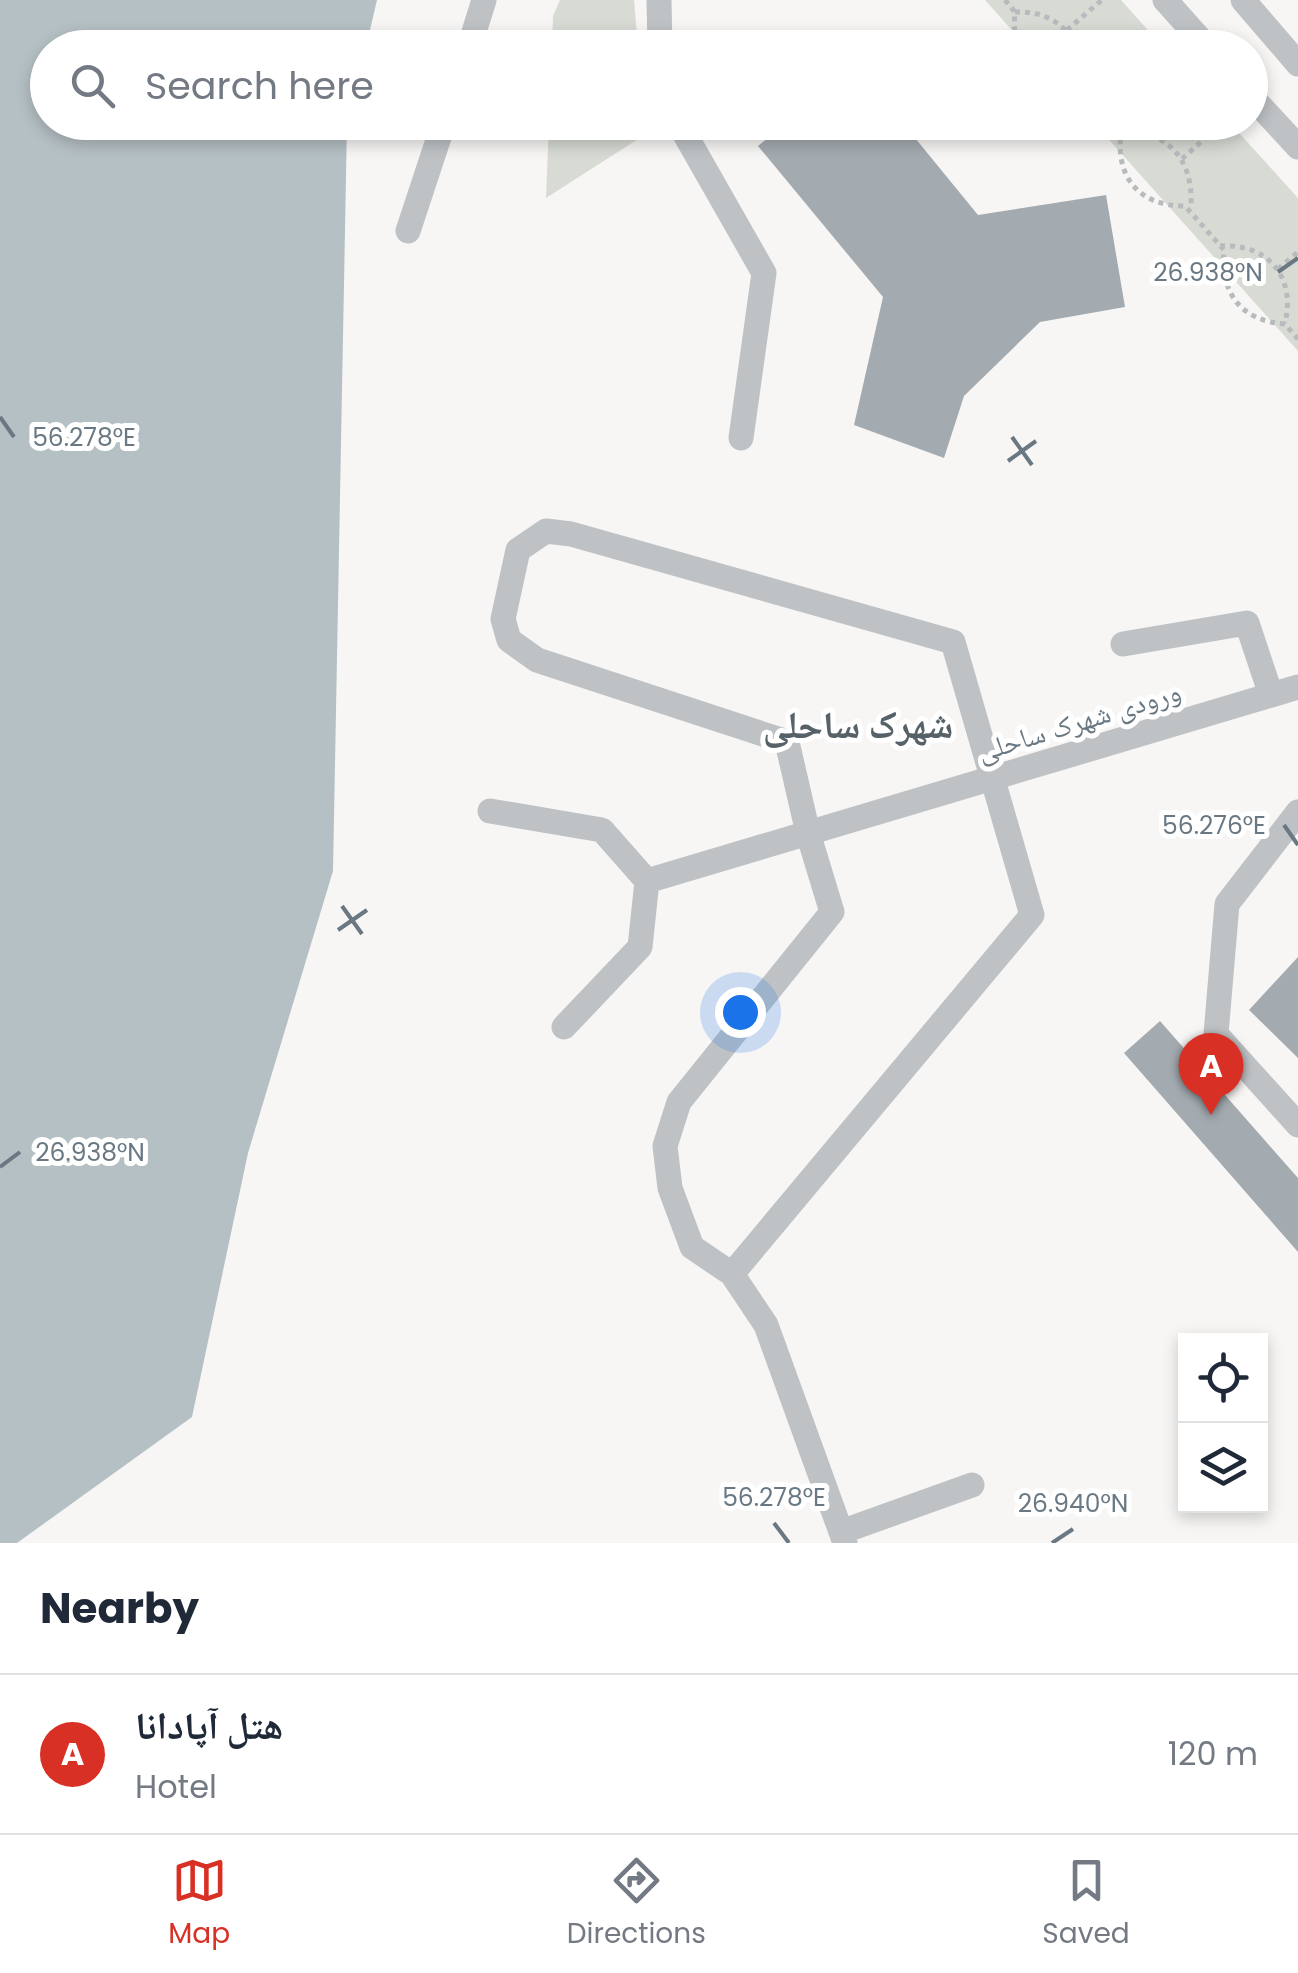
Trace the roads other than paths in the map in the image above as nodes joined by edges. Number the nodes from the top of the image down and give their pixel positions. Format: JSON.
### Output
{"nodes":[{"id":1,"x":484,"y":0,"type":"edge"},
{"id":2,"x":659,"y":0,"type":"edge"},
{"id":3,"x":1165,"y":0,"type":"edge"},
{"id":4,"x":1243,"y":0,"type":"edge"},
{"id":5,"x":474,"y":30,"type":"edge"},
{"id":6,"x":660,"y":30,"type":"edge"},
{"id":7,"x":1192,"y":30,"type":"edge"},
{"id":8,"x":1298,"y":64,"type":"edge"},
{"id":9,"x":1268,"y":114,"type":"edge"},
{"id":10,"x":438,"y":140,"type":"edge"},
{"id":11,"x":688,"y":140,"type":"edge"},
{"id":12,"x":1298,"y":147,"type":"edge"},
{"id":13,"x":408,"y":231,"type":"dead end"},
{"id":14,"x":741,"y":438,"type":"dead end"},
{"id":15,"x":1123,"y":644,"type":"dead end"},
{"id":16,"x":1298,"y":687,"type":"edge"},
{"id":17,"x":1271,"y":696,"type":"junction"},
{"id":18,"x":992,"y":778,"type":"junction"},
{"id":19,"x":490,"y":811,"type":"dead end"},
{"id":20,"x":1298,"y":812,"type":"edge"},
{"id":21,"x":808,"y":833,"type":"junction"},
{"id":22,"x":647,"y":880,"type":"junction"},
{"id":23,"x":564,"y":1028,"type":"dead end"},
{"id":24,"x":1298,"y":1125,"type":"edge"},
{"id":25,"x":732,"y":1274,"type":"junction"},
{"id":26,"x":972,"y":1485,"type":"dead end"},
{"id":27,"x":843,"y":1538,"type":"edge"}],
"edges":[{"from":1,"to":5,"type":"street"},
{"from":2,"to":6,"type":"street"},
{"from":3,"to":7,"type":"street"},
{"from":4,"to":8,"type":"street"},
{"from":9,"to":12,"type":"street"},
{"from":10,"to":13,"type":"street"},
{"from":11,"to":14,"type":"street"},
{"from":15,"to":17,"type":"street"},
{"from":16,"to":17,"type":"street","name":"ورودی شهرک ساحلی"},
{"from":17,"to":18,"type":"street","name":"ورودی شهرک ساحلی"},
{"from":18,"to":21,"type":"street","name":"ورودی شهرک ساحلی"},
{"from":18,"to":21,"type":"street"},
{"from":18,"to":25,"type":"street"},
{"from":19,"to":22,"type":"street"},
{"from":20,"to":24,"type":"street"},
{"from":21,"to":22,"type":"street","name":"ورودی شهرک ساحلی"},
{"from":21,"to":25,"type":"street"},
{"from":22,"to":23,"type":"street"},
{"from":25,"to":27,"type":"street"},
{"from":26,"to":27,"type":"street"}]}
